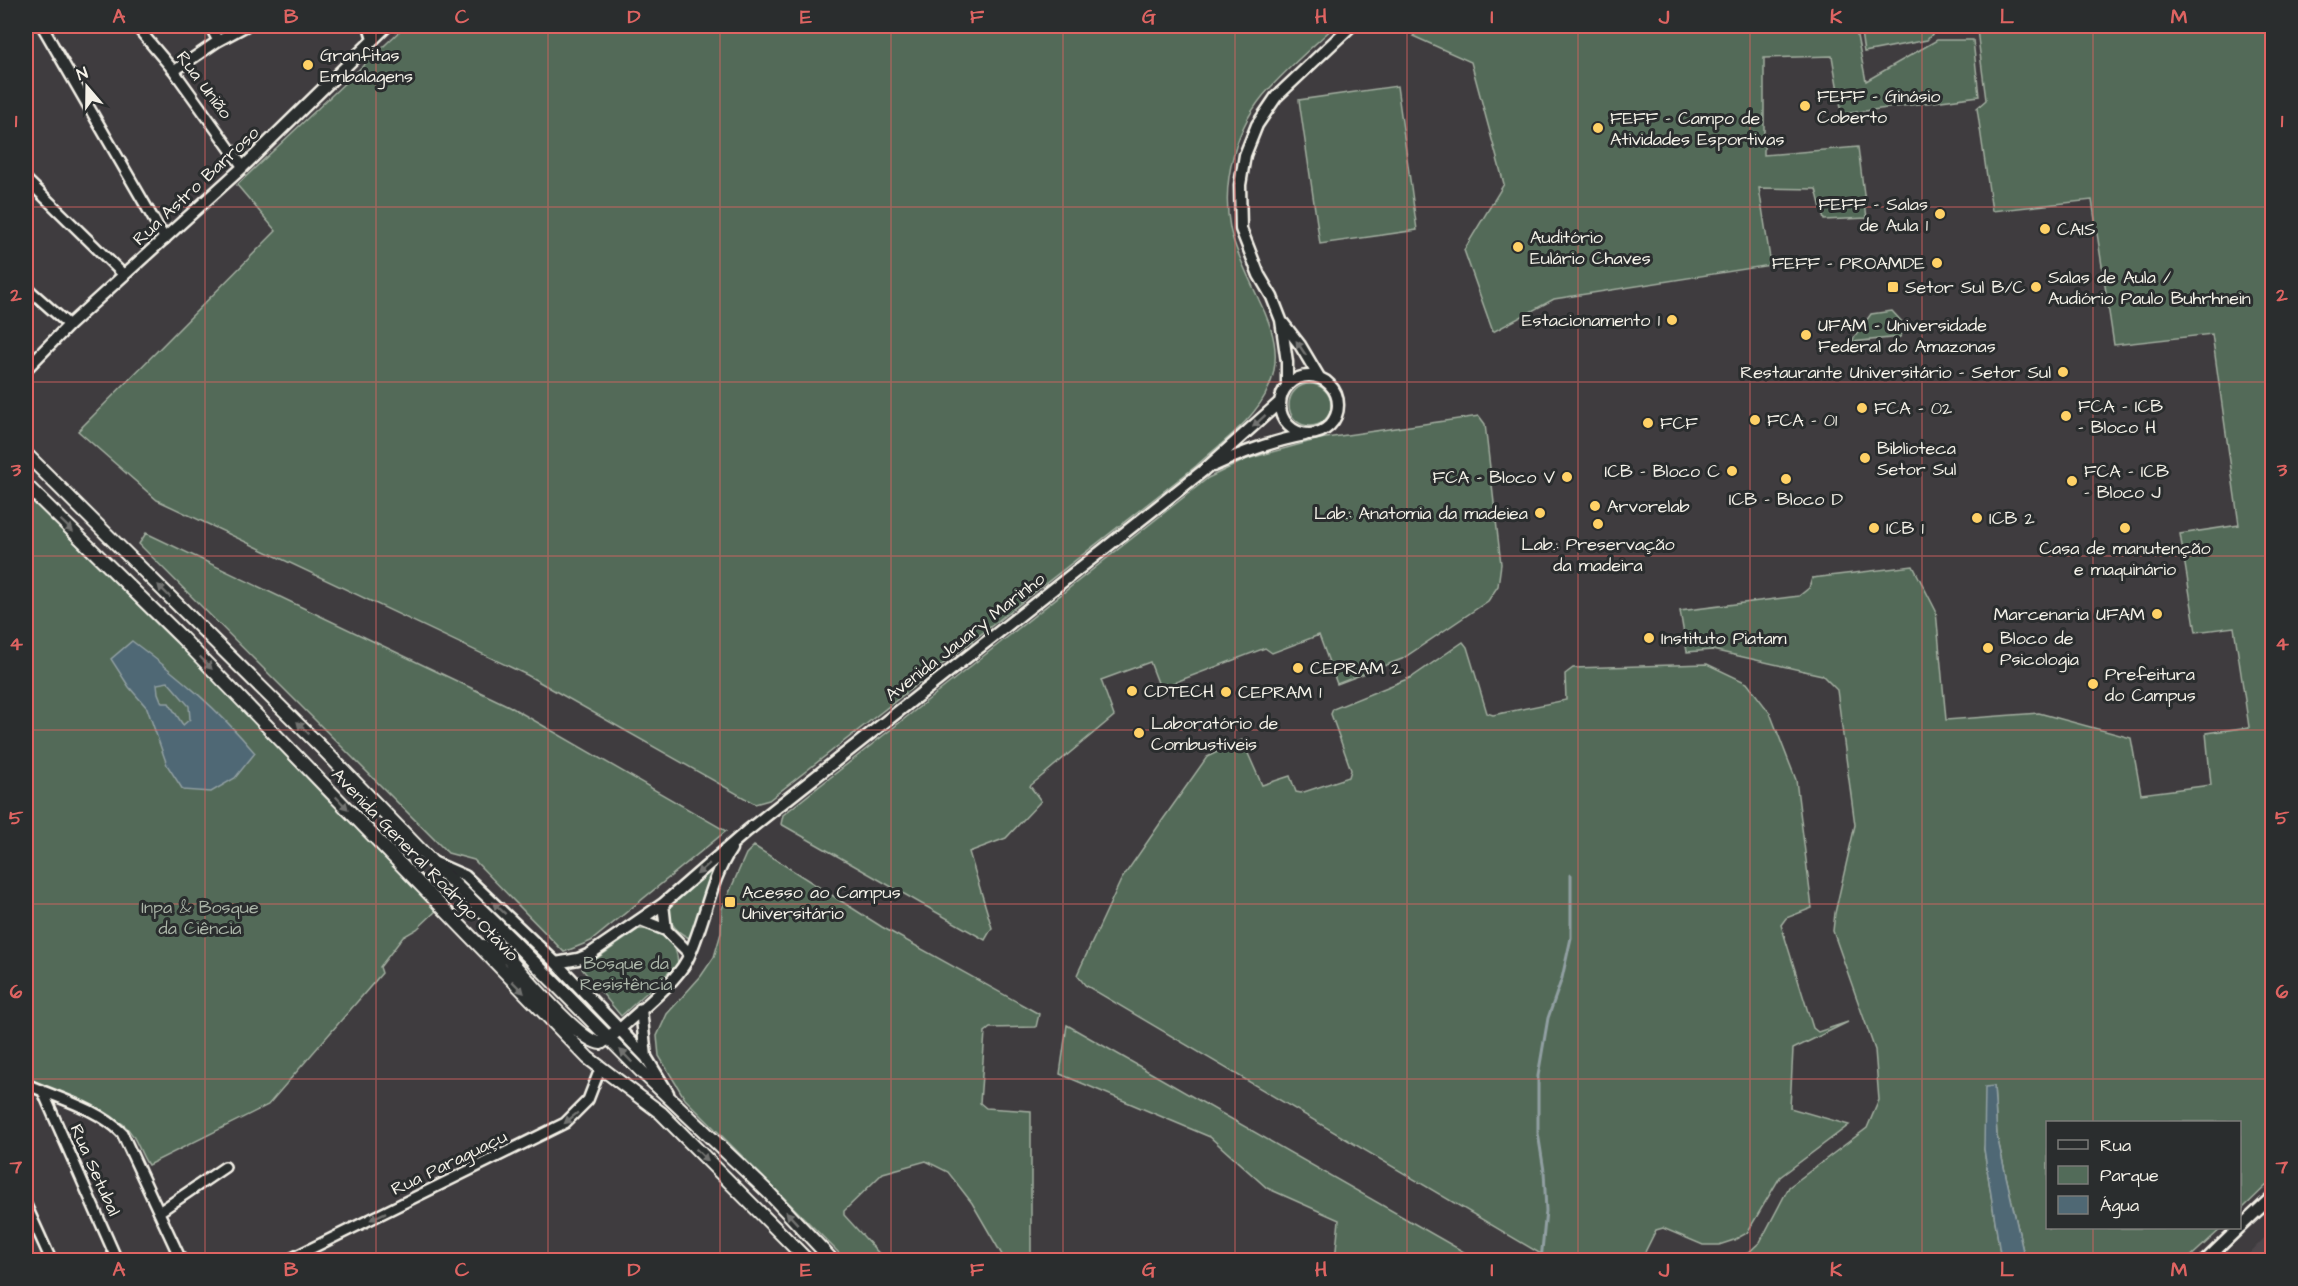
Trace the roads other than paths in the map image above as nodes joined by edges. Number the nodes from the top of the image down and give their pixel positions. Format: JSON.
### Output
{"nodes":[{"id":1,"x":43,"y":26,"type":"edge"},
{"id":2,"x":136,"y":26,"type":"edge"},
{"id":3,"x":210,"y":26,"type":"edge"},
{"id":4,"x":246,"y":26,"type":"edge"},
{"id":5,"x":369,"y":26,"type":"edge"},
{"id":6,"x":387,"y":26,"type":"edge"},
{"id":7,"x":1351,"y":26,"type":"edge"},
{"id":8,"x":374,"y":39,"type":"junction"},
{"id":9,"x":218,"y":41,"type":"junction"},
{"id":10,"x":174,"y":71,"type":"junction"},
{"id":11,"x":243,"y":167,"type":"junction"},
{"id":12,"x":26,"y":179,"type":"edge"},
{"id":13,"x":165,"y":239,"type":"junction"},
{"id":14,"x":124,"y":275,"type":"junction"},
{"id":15,"x":26,"y":287,"type":"edge"},
{"id":16,"x":1281,"y":320,"type":"junction"},
{"id":17,"x":69,"y":325,"type":"junction"},
{"id":18,"x":26,"y":369,"type":"edge"},
{"id":19,"x":1319,"y":377,"type":"junction"},
{"id":20,"x":1287,"y":386,"type":"junction"},
{"id":21,"x":1280,"y":402,"type":"junction"},
{"id":22,"x":1306,"y":435,"type":"junction"},
{"id":23,"x":26,"y":454,"type":"edge"},
{"id":24,"x":1204,"y":470,"type":"junction"},
{"id":25,"x":26,"y":485,"type":"edge"},
{"id":26,"x":747,"y":831,"type":"junction"},
{"id":27,"x":431,"y":861,"type":"junction"},
{"id":28,"x":663,"y":904,"type":"junction"},
{"id":29,"x":640,"y":920,"type":"junction"},
{"id":30,"x":666,"y":930,"type":"junction"},
{"id":31,"x":478,"y":944,"type":"junction"},
{"id":32,"x":689,"y":953,"type":"junction"},
{"id":33,"x":556,"y":963,"type":"junction"},
{"id":34,"x":640,"y":1009,"type":"junction"},
{"id":35,"x":620,"y":1029,"type":"junction"},
{"id":36,"x":609,"y":1038,"type":"junction"},
{"id":37,"x":646,"y":1057,"type":"junction"},
{"id":38,"x":600,"y":1069,"type":"junction"},
{"id":39,"x":26,"y":1084,"type":"edge"},
{"id":40,"x":43,"y":1092,"type":"junction"},
{"id":41,"x":674,"y":1104,"type":"junction"},
{"id":42,"x":225,"y":1167,"type":"dead end"},
{"id":43,"x":2272,"y":1197,"type":"edge"},
{"id":44,"x":26,"y":1206,"type":"edge"},
{"id":45,"x":159,"y":1212,"type":"junction"},
{"id":46,"x":2241,"y":1225,"type":"edge"},
{"id":47,"x":2237,"y":1229,"type":"edge"},
{"id":48,"x":51,"y":1260,"type":"edge"},
{"id":49,"x":117,"y":1260,"type":"edge"},
{"id":50,"x":181,"y":1260,"type":"edge"},
{"id":51,"x":288,"y":1260,"type":"edge"},
{"id":52,"x":807,"y":1260,"type":"edge"},
{"id":53,"x":832,"y":1260,"type":"edge"},
{"id":54,"x":2206,"y":1260,"type":"edge"}],
"edges":[{"from":1,"to":13,"type":"street"},
{"from":2,"to":10,"type":"street","name":"Rua União"},
{"from":3,"to":9,"type":"street"},
{"from":4,"to":9,"type":"street"},
{"from":5,"to":8,"type":"street"},
{"from":6,"to":8,"type":"street","name":"Rua Astro Barroso"},
{"from":7,"to":16,"type":"street"},
{"from":8,"to":11,"type":"street","name":"Rua Astro Barroso"},
{"from":9,"to":10,"type":"street"},
{"from":10,"to":11,"type":"street","name":"Rua União"},
{"from":11,"to":13,"type":"street","name":"Rua Astro Barroso"},
{"from":12,"to":14,"type":"street"},
{"from":13,"to":14,"type":"street","name":"Rua Astro Barroso"},
{"from":14,"to":17,"type":"street","name":"Rua Astro Barroso"},
{"from":15,"to":17,"type":"street"},
{"from":19,"to":16,"type":"street","one_way":true},
{"from":16,"to":20,"type":"street"},
{"from":17,"to":18,"type":"street","name":"Rua Astro Barroso"},
{"from":19,"to":20,"type":"street"},
{"from":19,"to":22,"type":"street"},
{"from":20,"to":21,"type":"street"},
{"from":21,"to":22,"type":"street"},
{"from":21,"to":24,"type":"street","name":"Avenida Jauary Marinho","one_way":true},
{"from":22,"to":24,"type":"street","name":"Avenida Jauary Marinho"},
{"from":27,"to":23,"type":"main road","name":"Avenida General Rodrigo Otávio","one_way":true},
{"from":24,"to":26,"type":"street","name":"Avenida Jauary Marinho"},
{"from":25,"to":31,"type":"main road","name":"Avenida General Rodrigo Otávio","one_way":true},
{"from":26,"to":28,"type":"street","name":"Avenida Jauary Marinho","one_way":true},
{"from":26,"to":32,"type":"street","name":"Avenida Jauary Marinho"},
{"from":33,"to":27,"type":"street","name":"Avenida General Rodrigo Otávio","one_way":true},
{"from":27,"to":36,"type":"main road","name":"Avenida General Rodrigo Otávio"},
{"from":28,"to":29,"type":"street","name":"Avenida Jauary Marinho"},
{"from":28,"to":30,"type":"street"},
{"from":29,"to":30,"type":"street"},
{"from":29,"to":33,"type":"street","name":"Avenida Jauary Marinho"},
{"from":30,"to":32,"type":"street"},
{"from":31,"to":36,"type":"main road"},
{"from":31,"to":38,"type":"main road","name":"Avenida General Rodrigo Otávio","one_way":true},
{"from":32,"to":34,"type":"street","name":"Avenida Jauary Marinho"},
{"from":33,"to":35,"type":"street","name":"Avenida General Rodrigo Otávio"},
{"from":34,"to":35,"type":"street","name":"Avenida Jauary Marinho"},
{"from":34,"to":37,"type":"street"},
{"from":35,"to":36,"type":"main road"},
{"from":35,"to":37,"type":"street","name":"Avenida General Rodrigo Otávio"},
{"from":41,"to":36,"type":"main road","name":"Avenida General Rodrigo Otávio","one_way":true},
{"from":37,"to":41,"type":"street","name":"Avenida General Rodrigo Otávio"},
{"from":38,"to":51,"type":"street","name":"Rua Paraguaçu","one_way":true},
{"from":38,"to":52,"type":"main road","name":"Avenida General Rodrigo Otávio","one_way":true},
{"from":39,"to":40,"type":"street"},
{"from":40,"to":45,"type":"street"},
{"from":40,"to":49,"type":"street","name":"Rua Setubal"},
{"from":53,"to":41,"type":"main road","name":"Avenida General Rodrigo Otávio","one_way":true},
{"from":42,"to":45,"type":"street"},
{"from":43,"to":46,"type":"street"},
{"from":44,"to":48,"type":"street"},
{"from":45,"to":50,"type":"street"},
{"from":47,"to":54,"type":"street"}]}
